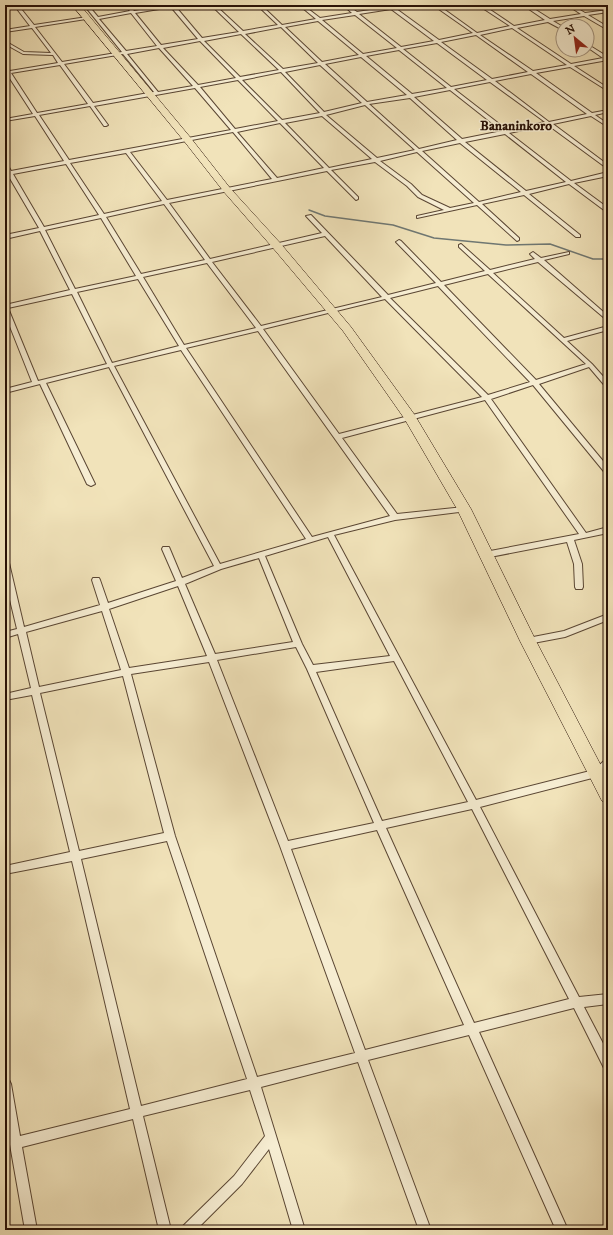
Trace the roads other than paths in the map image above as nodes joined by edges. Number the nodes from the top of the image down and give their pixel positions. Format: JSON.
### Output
{"nodes":[{"id":1,"x":16,"y":5,"type":"edge"},
{"id":2,"x":76,"y":5,"type":"edge"},
{"id":3,"x":86,"y":5,"type":"edge"},
{"id":4,"x":127,"y":5,"type":"edge"},
{"id":5,"x":173,"y":5,"type":"edge"},
{"id":6,"x":213,"y":5,"type":"edge"},
{"id":7,"x":259,"y":5,"type":"edge"},
{"id":8,"x":301,"y":5,"type":"edge"},
{"id":9,"x":345,"y":5,"type":"edge"},
{"id":10,"x":406,"y":5,"type":"edge"},
{"id":11,"x":434,"y":5,"type":"edge"},
{"id":12,"x":480,"y":5,"type":"edge"},
{"id":13,"x":525,"y":5,"type":"edge"},
{"id":14,"x":569,"y":5,"type":"edge"},
{"id":15,"x":389,"y":6,"type":"edge"},
{"id":16,"x":608,"y":11,"type":"edge"},
{"id":17,"x":133,"y":12,"type":"junction"},
{"id":18,"x":356,"y":14,"type":"junction"},
{"id":19,"x":585,"y":14,"type":"junction"},
{"id":20,"x":91,"y":18,"type":"junction"},
{"id":21,"x":318,"y":20,"type":"junction"},
{"id":22,"x":550,"y":20,"type":"junction"},
{"id":23,"x":555,"y":23,"type":"edge"},
{"id":24,"x":32,"y":26,"type":"junction"},
{"id":25,"x":281,"y":26,"type":"junction"},
{"id":26,"x":513,"y":28,"type":"junction"},
{"id":27,"x":608,"y":29,"type":"edge"},
{"id":28,"x":5,"y":31,"type":"edge"},
{"id":29,"x":242,"y":33,"type":"junction"},
{"id":30,"x":477,"y":34,"type":"junction"},
{"id":31,"x":201,"y":40,"type":"junction"},
{"id":32,"x":436,"y":42,"type":"junction"},
{"id":33,"x":6,"y":44,"type":"edge"},
{"id":34,"x":160,"y":47,"type":"junction"},
{"id":35,"x":400,"y":48,"type":"junction"},
{"id":36,"x":595,"y":50,"type":"edge"},
{"id":37,"x":120,"y":53,"type":"junction"},
{"id":38,"x":53,"y":54,"type":"junction"},
{"id":39,"x":360,"y":56,"type":"junction"},
{"id":40,"x":608,"y":58,"type":"edge"},
{"id":41,"x":61,"y":63,"type":"junction"},
{"id":42,"x":321,"y":63,"type":"junction"},
{"id":43,"x":571,"y":66,"type":"junction"},
{"id":44,"x":281,"y":70,"type":"junction"},
{"id":45,"x":6,"y":71,"type":"edge"},
{"id":46,"x":531,"y":73,"type":"junction"},
{"id":47,"x":239,"y":79,"type":"junction"},
{"id":48,"x":492,"y":81,"type":"junction"},
{"id":49,"x":197,"y":86,"type":"junction"},
{"id":50,"x":450,"y":89,"type":"junction"},
{"id":51,"x":608,"y":90,"type":"edge"},
{"id":52,"x":154,"y":94,"type":"junction"},
{"id":53,"x":410,"y":96,"type":"junction"},
{"id":54,"x":366,"y":103,"type":"junction"},
{"id":55,"x":91,"y":105,"type":"junction"},
{"id":56,"x":608,"y":111,"type":"edge"},
{"id":57,"x":323,"y":114,"type":"junction"},
{"id":58,"x":591,"y":114,"type":"junction"},
{"id":59,"x":35,"y":115,"type":"junction"},
{"id":60,"x":5,"y":120,"type":"edge"},
{"id":61,"x":280,"y":122,"type":"junction"},
{"id":62,"x":548,"y":123,"type":"junction"},
{"id":63,"x":106,"y":125,"type":"dead end"},
{"id":64,"x":608,"y":126,"type":"edge"},
{"id":65,"x":233,"y":130,"type":"junction"},
{"id":66,"x":505,"y":132,"type":"junction"},
{"id":67,"x":187,"y":139,"type":"junction"},
{"id":68,"x":461,"y":141,"type":"junction"},
{"id":69,"x":418,"y":150,"type":"junction"},
{"id":70,"x":127,"y":151,"type":"junction"},
{"id":71,"x":376,"y":160,"type":"junction"},
{"id":72,"x":66,"y":162,"type":"junction"},
{"id":73,"x":5,"y":165,"type":"edge"},
{"id":74,"x":608,"y":167,"type":"edge"},
{"id":75,"x":327,"y":170,"type":"junction"},
{"id":76,"x":7,"y":174,"type":"edge"},
{"id":77,"x":608,"y":174,"type":"edge"},
{"id":78,"x":276,"y":180,"type":"junction"},
{"id":79,"x":569,"y":182,"type":"junction"},
{"id":80,"x":227,"y":190,"type":"junction"},
{"id":81,"x":524,"y":192,"type":"junction"},
{"id":82,"x":356,"y":198,"type":"dead end"},
{"id":83,"x":167,"y":203,"type":"junction"},
{"id":84,"x":477,"y":204,"type":"junction"},
{"id":85,"x":449,"y":210,"type":"junction"},
{"id":86,"x":608,"y":211,"type":"edge"},
{"id":87,"x":309,"y":216,"type":"dead end"},
{"id":88,"x":103,"y":217,"type":"junction"},
{"id":89,"x":419,"y":217,"type":"dead end"},
{"id":90,"x":42,"y":229,"type":"junction"},
{"id":91,"x":326,"y":234,"type":"junction"},
{"id":92,"x":5,"y":236,"type":"edge"},
{"id":93,"x":578,"y":236,"type":"dead end"},
{"id":94,"x":517,"y":239,"type":"dead end"},
{"id":95,"x":399,"y":242,"type":"dead end"},
{"id":96,"x":277,"y":246,"type":"junction"},
{"id":97,"x":461,"y":246,"type":"dead end"},
{"id":98,"x":567,"y":253,"type":"dead end"},
{"id":99,"x":533,"y":254,"type":"dead end"},
{"id":100,"x":539,"y":259,"type":"junction"},
{"id":101,"x":208,"y":262,"type":"junction"},
{"id":102,"x":488,"y":272,"type":"junction"},
{"id":103,"x":139,"y":277,"type":"junction"},
{"id":104,"x":440,"y":284,"type":"junction"},
{"id":105,"x":75,"y":292,"type":"junction"},
{"id":106,"x":386,"y":297,"type":"junction"},
{"id":107,"x":331,"y":310,"type":"junction"},
{"id":108,"x":608,"y":319,"type":"edge"},
{"id":109,"x":259,"y":328,"type":"junction"},
{"id":110,"x":608,"y":328,"type":"edge"},
{"id":111,"x":562,"y":340,"type":"junction"},
{"id":112,"x":182,"y":347,"type":"junction"},
{"id":113,"x":590,"y":365,"type":"junction"},
{"id":114,"x":111,"y":366,"type":"junction"},
{"id":115,"x":39,"y":382,"type":"junction"},
{"id":116,"x":535,"y":383,"type":"junction"},
{"id":117,"x":608,"y":386,"type":"edge"},
{"id":118,"x":5,"y":392,"type":"edge"},
{"id":119,"x":487,"y":398,"type":"junction"},
{"id":120,"x":410,"y":416,"type":"junction"},
{"id":121,"x":337,"y":437,"type":"junction"},
{"id":122,"x":608,"y":472,"type":"edge"},
{"id":123,"x":91,"y":484,"type":"dead end"},
{"id":124,"x":464,"y":509,"type":"junction"},
{"id":125,"x":395,"y":517,"type":"junction"},
{"id":126,"x":608,"y":530,"type":"edge"},
{"id":127,"x":330,"y":534,"type":"junction"},
{"id":128,"x":584,"y":536,"type":"junction"},
{"id":129,"x":310,"y":539,"type":"junction"},
{"id":130,"x":570,"y":539,"type":"junction"},
{"id":131,"x":166,"y":549,"type":"dead end"},
{"id":132,"x":261,"y":554,"type":"junction"},
{"id":133,"x":485,"y":555,"type":"junction"},
{"id":134,"x":5,"y":563,"type":"edge"},
{"id":135,"x":218,"y":567,"type":"junction"},
{"id":136,"x":96,"y":580,"type":"dead end"},
{"id":137,"x":181,"y":582,"type":"junction"},
{"id":138,"x":580,"y":587,"type":"dead end"},
{"id":139,"x":105,"y":607,"type":"junction"},
{"id":140,"x":608,"y":617,"type":"edge"},
{"id":141,"x":20,"y":631,"type":"junction"},
{"id":142,"x":5,"y":635,"type":"edge"},
{"id":143,"x":528,"y":641,"type":"junction"},
{"id":144,"x":298,"y":644,"type":"junction"},
{"id":145,"x":212,"y":658,"type":"junction"},
{"id":146,"x":396,"y":658,"type":"junction"},
{"id":147,"x":311,"y":669,"type":"junction"},
{"id":148,"x":126,"y":672,"type":"junction"},
{"id":149,"x":34,"y":691,"type":"junction"},
{"id":150,"x":5,"y":697,"type":"edge"},
{"id":151,"x":608,"y":763,"type":"edge"},
{"id":152,"x":596,"y":773,"type":"junction"},
{"id":153,"x":608,"y":796,"type":"edge"},
{"id":154,"x":474,"y":805,"type":"junction"},
{"id":155,"x":379,"y":825,"type":"junction"},
{"id":156,"x":170,"y":836,"type":"junction"},
{"id":157,"x":285,"y":846,"type":"junction"},
{"id":158,"x":74,"y":856,"type":"junction"},
{"id":159,"x":5,"y":870,"type":"edge"},
{"id":160,"x":608,"y":999,"type":"edge"},
{"id":161,"x":575,"y":1003,"type":"junction"},
{"id":162,"x":473,"y":1028,"type":"junction"},
{"id":163,"x":361,"y":1056,"type":"junction"},
{"id":164,"x":608,"y":1064,"type":"edge"},
{"id":165,"x":254,"y":1083,"type":"junction"},
{"id":166,"x":5,"y":1084,"type":"edge"},
{"id":167,"x":7,"y":1108,"type":"edge"},
{"id":168,"x":136,"y":1113,"type":"junction"},
{"id":169,"x":270,"y":1137,"type":"junction"},
{"id":170,"x":15,"y":1143,"type":"junction"},
{"id":171,"x":31,"y":1230,"type":"edge"},
{"id":172,"x":165,"y":1230,"type":"edge"},
{"id":173,"x":187,"y":1230,"type":"edge"},
{"id":174,"x":299,"y":1230,"type":"edge"},
{"id":175,"x":424,"y":1230,"type":"edge"},
{"id":176,"x":562,"y":1230,"type":"edge"}],
"edges":[{"from":1,"to":24,"type":"street"},
{"from":2,"to":20,"type":"highway"},
{"from":3,"to":20,"type":"street"},
{"from":4,"to":17,"type":"street"},
{"from":5,"to":17,"type":"street"},
{"from":5,"to":31,"type":"street"},
{"from":6,"to":29,"type":"street"},
{"from":7,"to":25,"type":"street"},
{"from":8,"to":21,"type":"street"},
{"from":9,"to":18,"type":"street"},
{"from":10,"to":15,"type":"street"},
{"from":11,"to":30,"type":"street"},
{"from":12,"to":26,"type":"street"},
{"from":13,"to":22,"type":"street"},
{"from":14,"to":19,"type":"street"},
{"from":15,"to":18,"type":"street"},
{"from":15,"to":32,"type":"street"},
{"from":16,"to":19,"type":"street"},
{"from":17,"to":20,"type":"street"},
{"from":17,"to":34,"type":"street"},
{"from":18,"to":21,"type":"street"},
{"from":18,"to":35,"type":"street"},
{"from":19,"to":22,"type":"street"},
{"from":19,"to":27,"type":"street"},
{"from":20,"to":24,"type":"street"},
{"from":20,"to":37,"type":"highway"},
{"from":21,"to":25,"type":"street"},
{"from":21,"to":39,"type":"street"},
{"from":22,"to":23,"type":"street"},
{"from":22,"to":26,"type":"street"},
{"from":24,"to":28,"type":"street"},
{"from":24,"to":38,"type":"street"},
{"from":25,"to":29,"type":"street"},
{"from":25,"to":42,"type":"street"},
{"from":26,"to":30,"type":"street"},
{"from":26,"to":43,"type":"street"},
{"from":29,"to":31,"type":"street"},
{"from":29,"to":44,"type":"street"},
{"from":30,"to":32,"type":"street"},
{"from":30,"to":46,"type":"street"},
{"from":31,"to":34,"type":"street"},
{"from":31,"to":47,"type":"street"},
{"from":32,"to":35,"type":"street"},
{"from":32,"to":48,"type":"street"},
{"from":33,"to":38,"type":"street"},
{"from":34,"to":37,"type":"street"},
{"from":34,"to":49,"type":"street"},
{"from":35,"to":39,"type":"street"},
{"from":35,"to":50,"type":"street"},
{"from":36,"to":40,"type":"street"},
{"from":37,"to":41,"type":"street"},
{"from":37,"to":52,"type":"highway"},
{"from":38,"to":41,"type":"street"},
{"from":39,"to":42,"type":"street"},
{"from":39,"to":53,"type":"street"},
{"from":40,"to":43,"type":"street"},
{"from":41,"to":45,"type":"street"},
{"from":41,"to":55,"type":"street"},
{"from":42,"to":44,"type":"street"},
{"from":42,"to":54,"type":"street"},
{"from":43,"to":46,"type":"street"},
{"from":43,"to":51,"type":"street"},
{"from":44,"to":47,"type":"street"},
{"from":44,"to":57,"type":"street"},
{"from":45,"to":59,"type":"street"},
{"from":46,"to":48,"type":"street"},
{"from":46,"to":58,"type":"street"},
{"from":47,"to":49,"type":"street"},
{"from":47,"to":61,"type":"street"},
{"from":48,"to":50,"type":"street"},
{"from":48,"to":62,"type":"street"},
{"from":49,"to":52,"type":"street"},
{"from":49,"to":65,"type":"street"},
{"from":50,"to":53,"type":"street"},
{"from":50,"to":66,"type":"street"},
{"from":52,"to":55,"type":"street"},
{"from":52,"to":67,"type":"highway"},
{"from":53,"to":54,"type":"street"},
{"from":53,"to":68,"type":"street"},
{"from":54,"to":57,"type":"street"},
{"from":54,"to":69,"type":"street"},
{"from":55,"to":59,"type":"street"},
{"from":55,"to":63,"type":"street"},
{"from":56,"to":58,"type":"street"},
{"from":57,"to":61,"type":"street"},
{"from":57,"to":71,"type":"street"},
{"from":58,"to":62,"type":"street"},
{"from":58,"to":64,"type":"street"},
{"from":59,"to":60,"type":"street"},
{"from":59,"to":72,"type":"street"},
{"from":61,"to":65,"type":"street"},
{"from":61,"to":75,"type":"street"},
{"from":62,"to":66,"type":"street"},
{"from":62,"to":74,"type":"street"},
{"from":65,"to":67,"type":"street"},
{"from":65,"to":78,"type":"street"},
{"from":66,"to":68,"type":"street"},
{"from":66,"to":79,"type":"street"},
{"from":67,"to":70,"type":"street"},
{"from":67,"to":80,"type":"highway"},
{"from":68,"to":69,"type":"street"},
{"from":68,"to":81,"type":"street"},
{"from":69,"to":71,"type":"street"},
{"from":69,"to":84,"type":"street"},
{"from":70,"to":72,"type":"street"},
{"from":70,"to":83,"type":"street"},
{"from":71,"to":75,"type":"street"},
{"from":71,"to":85,"type":"street"},
{"from":72,"to":76,"type":"street"},
{"from":72,"to":88,"type":"street"},
{"from":73,"to":76,"type":"street"},
{"from":75,"to":78,"type":"street"},
{"from":75,"to":82,"type":"street"},
{"from":76,"to":90,"type":"street"},
{"from":77,"to":79,"type":"street"},
{"from":78,"to":80,"type":"street"},
{"from":79,"to":81,"type":"street"},
{"from":79,"to":86,"type":"street"},
{"from":80,"to":83,"type":"street"},
{"from":80,"to":96,"type":"highway"},
{"from":81,"to":84,"type":"street"},
{"from":81,"to":93,"type":"street"},
{"from":83,"to":88,"type":"street"},
{"from":83,"to":101,"type":"street"},
{"from":84,"to":85,"type":"street"},
{"from":84,"to":94,"type":"street"},
{"from":85,"to":89,"type":"street"},
{"from":87,"to":91,"type":"street"},
{"from":88,"to":90,"type":"street"},
{"from":88,"to":103,"type":"street"},
{"from":90,"to":92,"type":"street"},
{"from":90,"to":105,"type":"street"},
{"from":91,"to":96,"type":"street"},
{"from":91,"to":106,"type":"street"},
{"from":95,"to":104,"type":"street"},
{"from":96,"to":101,"type":"street"},
{"from":96,"to":107,"type":"highway"},
{"from":97,"to":102,"type":"street"},
{"from":98,"to":100,"type":"street"},
{"from":99,"to":100,"type":"street"},
{"from":100,"to":102,"type":"street"},
{"from":100,"to":108,"type":"street"},
{"from":101,"to":103,"type":"street"},
{"from":101,"to":109,"type":"street"},
{"from":102,"to":104,"type":"street"},
{"from":102,"to":111,"type":"street"},
{"from":103,"to":105,"type":"street"},
{"from":103,"to":112,"type":"street"},
{"from":104,"to":106,"type":"street"},
{"from":104,"to":116,"type":"street"},
{"from":105,"to":114,"type":"street"},
{"from":105,"to":115,"type":"street"},
{"from":106,"to":107,"type":"street"},
{"from":106,"to":119,"type":"street"},
{"from":107,"to":109,"type":"street"},
{"from":107,"to":120,"type":"highway"},
{"from":109,"to":112,"type":"street"},
{"from":109,"to":121,"type":"street"},
{"from":110,"to":111,"type":"street"},
{"from":111,"to":113,"type":"street"},
{"from":112,"to":114,"type":"street"},
{"from":112,"to":129,"type":"street"},
{"from":113,"to":116,"type":"street"},
{"from":113,"to":117,"type":"street"},
{"from":114,"to":115,"type":"street"},
{"from":114,"to":135,"type":"street"},
{"from":115,"to":118,"type":"street"},
{"from":115,"to":123,"type":"street"},
{"from":116,"to":119,"type":"street"},
{"from":116,"to":122,"type":"street"},
{"from":119,"to":120,"type":"street"},
{"from":119,"to":128,"type":"street"},
{"from":120,"to":121,"type":"street"},
{"from":120,"to":124,"type":"highway"},
{"from":121,"to":125,"type":"street"},
{"from":124,"to":125,"type":"street"},
{"from":124,"to":133,"type":"highway"},
{"from":125,"to":127,"type":"street"},
{"from":126,"to":128,"type":"street"},
{"from":127,"to":129,"type":"street"},
{"from":127,"to":146,"type":"street"},
{"from":128,"to":130,"type":"street"},
{"from":129,"to":132,"type":"street"},
{"from":130,"to":133,"type":"street"},
{"from":130,"to":138,"type":"street"},
{"from":131,"to":137,"type":"street"},
{"from":132,"to":135,"type":"street"},
{"from":132,"to":144,"type":"street"},
{"from":133,"to":143,"type":"highway"},
{"from":134,"to":141,"type":"street"},
{"from":135,"to":137,"type":"street"},
{"from":136,"to":139,"type":"street"},
{"from":137,"to":139,"type":"street"},
{"from":137,"to":145,"type":"street"},
{"from":139,"to":141,"type":"street"},
{"from":139,"to":148,"type":"street"},
{"from":140,"to":143,"type":"street"},
{"from":141,"to":142,"type":"street"},
{"from":141,"to":149,"type":"street"},
{"from":143,"to":152,"type":"highway"},
{"from":144,"to":145,"type":"street"},
{"from":144,"to":147,"type":"street"},
{"from":145,"to":148,"type":"street"},
{"from":145,"to":157,"type":"street"},
{"from":146,"to":147,"type":"street"},
{"from":146,"to":154,"type":"street"},
{"from":147,"to":155,"type":"street"},
{"from":148,"to":149,"type":"street"},
{"from":148,"to":156,"type":"street"},
{"from":149,"to":150,"type":"street"},
{"from":149,"to":158,"type":"street"},
{"from":151,"to":152,"type":"street"},
{"from":152,"to":153,"type":"highway"},
{"from":152,"to":154,"type":"street"},
{"from":154,"to":155,"type":"street"},
{"from":154,"to":161,"type":"street"},
{"from":155,"to":157,"type":"street"},
{"from":155,"to":162,"type":"street"},
{"from":156,"to":158,"type":"street"},
{"from":156,"to":165,"type":"street"},
{"from":157,"to":163,"type":"street"},
{"from":158,"to":159,"type":"street"},
{"from":158,"to":168,"type":"street"},
{"from":160,"to":161,"type":"street"},
{"from":161,"to":162,"type":"street"},
{"from":161,"to":164,"type":"street"},
{"from":162,"to":163,"type":"street"},
{"from":162,"to":176,"type":"street"},
{"from":163,"to":165,"type":"street"},
{"from":163,"to":175,"type":"street"},
{"from":165,"to":168,"type":"street"},
{"from":165,"to":169,"type":"street"},
{"from":166,"to":167,"type":"street"},
{"from":167,"to":170,"type":"street"},
{"from":168,"to":170,"type":"street"},
{"from":168,"to":172,"type":"street"},
{"from":169,"to":173,"type":"street"},
{"from":169,"to":174,"type":"street"},
{"from":170,"to":171,"type":"street"}]}
